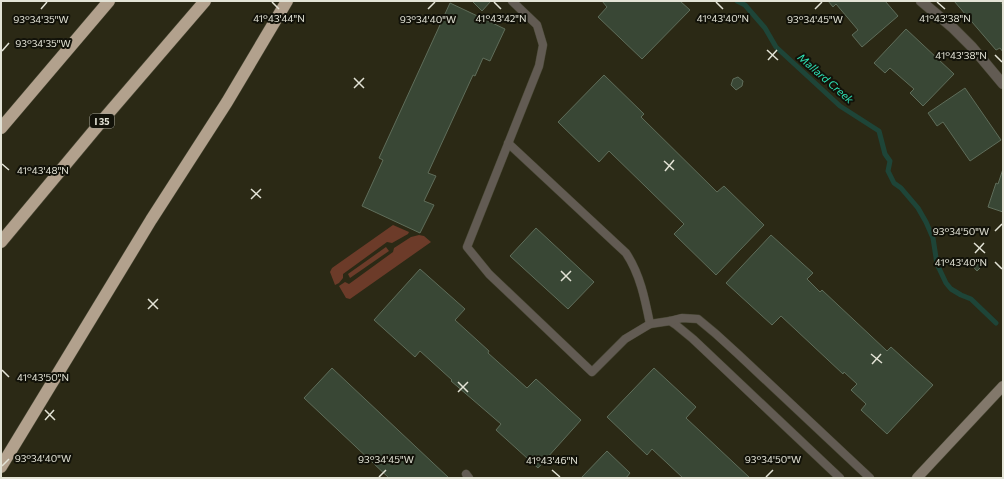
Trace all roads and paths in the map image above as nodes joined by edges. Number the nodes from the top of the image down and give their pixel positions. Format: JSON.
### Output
{"nodes":[{"id":1,"x":109,"y":1,"type":"edge"},
{"id":2,"x":205,"y":1,"type":"edge"},
{"id":3,"x":287,"y":1,"type":"edge"},
{"id":4,"x":512,"y":1,"type":"edge"},
{"id":5,"x":921,"y":1,"type":"edge"},
{"id":6,"x":1003,"y":84,"type":"edge"},
{"id":7,"x":1,"y":128,"type":"edge"},
{"id":8,"x":508,"y":143,"type":"junction"},
{"id":9,"x":1,"y":242,"type":"edge"},
{"id":10,"x":670,"y":321,"type":"junction"},
{"id":11,"x":650,"y":324,"type":"junction"},
{"id":12,"x":1003,"y":386,"type":"edge"},
{"id":13,"x":1,"y":467,"type":"edge"},
{"id":14,"x":840,"y":478,"type":"edge"},
{"id":15,"x":870,"y":478,"type":"edge"},
{"id":16,"x":917,"y":478,"type":"edge"}],
"edges":[{"from":1,"to":7,"type":"highway"},
{"from":2,"to":9,"type":"highway","number":"I 35"},
{"from":3,"to":13,"type":"highway"},
{"from":4,"to":8,"type":"lane"},
{"from":5,"to":6,"type":"street"},
{"from":8,"to":11,"type":"lane"},
{"from":8,"to":11,"type":"lane"},
{"from":10,"to":11,"type":"lane"},
{"from":10,"to":14,"type":"lane"},
{"from":10,"to":15,"type":"lane"},
{"from":12,"to":16,"type":"main road"}]}
